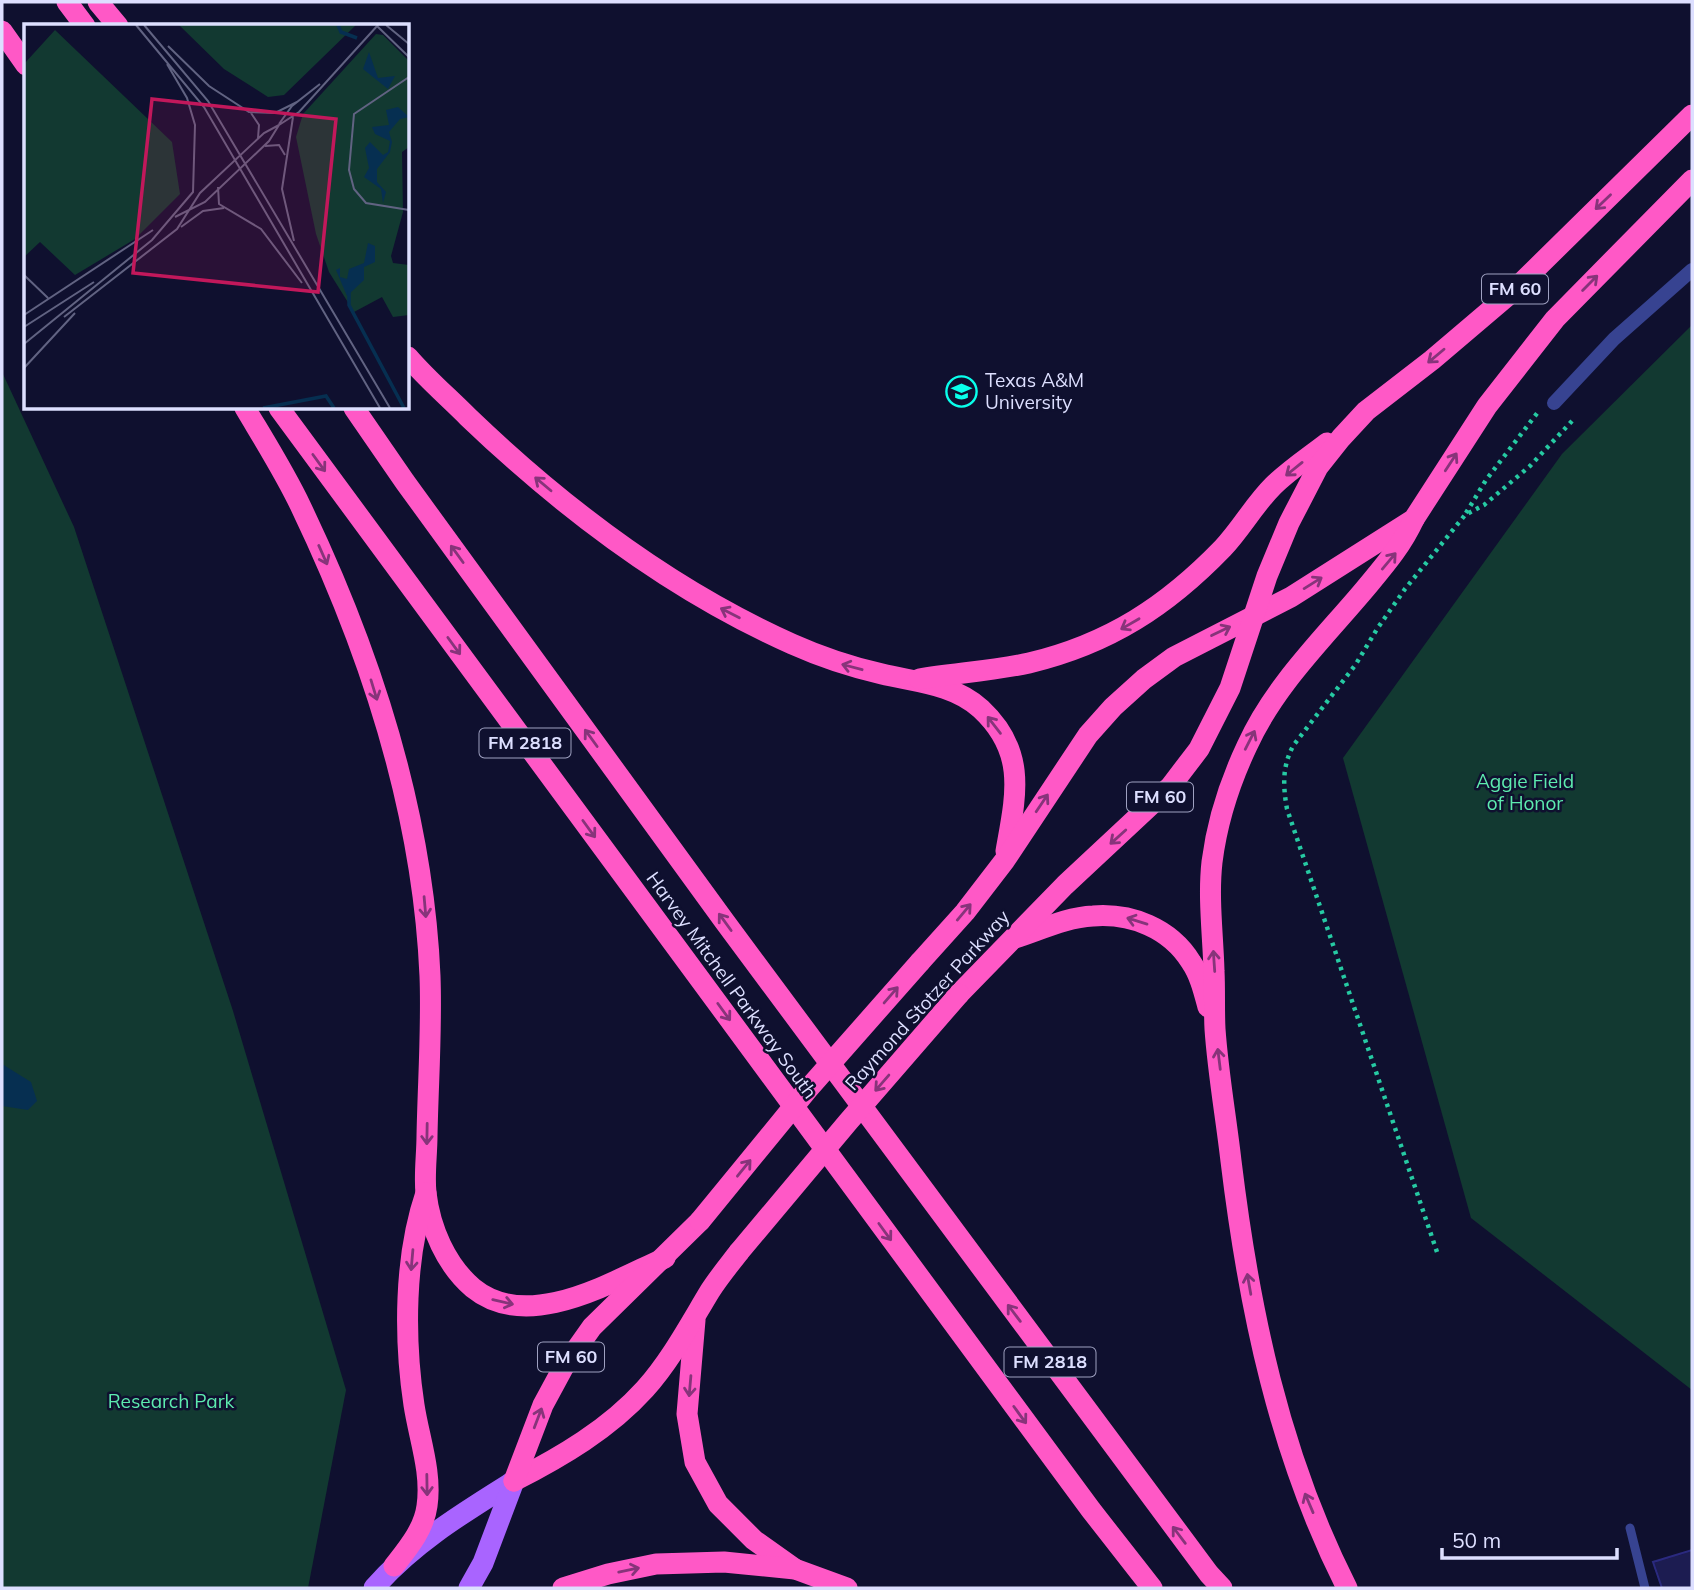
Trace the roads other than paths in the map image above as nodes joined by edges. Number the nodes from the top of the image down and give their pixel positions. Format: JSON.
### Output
{"nodes":[{"id":1,"x":68,"y":2,"type":"edge"},
{"id":2,"x":98,"y":2,"type":"edge"},
{"id":3,"x":84,"y":24,"type":"edge"},
{"id":4,"x":116,"y":24,"type":"edge"},
{"id":5,"x":2,"y":31,"type":"edge"},
{"id":6,"x":24,"y":62,"type":"edge"},
{"id":7,"x":1692,"y":115,"type":"edge"},
{"id":8,"x":1692,"y":180,"type":"edge"},
{"id":9,"x":1692,"y":199,"type":"edge"},
{"id":10,"x":1646,"y":226,"type":"junction"},
{"id":11,"x":1692,"y":270,"type":"edge"},
{"id":12,"x":410,"y":359,"type":"edge"},
{"id":13,"x":1554,"y":403,"type":"road end"},
{"id":14,"x":246,"y":410,"type":"edge"},
{"id":15,"x":280,"y":410,"type":"edge"},
{"id":16,"x":355,"y":410,"type":"edge"},
{"id":17,"x":1366,"y":411,"type":"junction"},
{"id":18,"x":1414,"y":519,"type":"junction"},
{"id":19,"x":1254,"y":616,"type":"junction"},
{"id":20,"x":916,"y":679,"type":"junction"},
{"id":21,"x":1004,"y":860,"type":"junction"},
{"id":22,"x":1011,"y":939,"type":"junction"},
{"id":23,"x":1215,"y":1029,"type":"junction"},
{"id":24,"x":426,"y":1193,"type":"junction"},
{"id":25,"x":665,"y":1258,"type":"junction"},
{"id":26,"x":695,"y":1318,"type":"junction"},
{"id":27,"x":514,"y":1482,"type":"junction"},
{"id":28,"x":1630,"y":1528,"type":"dead end"},
{"id":29,"x":394,"y":1566,"type":"junction"},
{"id":30,"x":795,"y":1569,"type":"junction"},
{"id":31,"x":374,"y":1588,"type":"edge"},
{"id":32,"x":469,"y":1588,"type":"edge"},
{"id":33,"x":563,"y":1588,"type":"edge"},
{"id":34,"x":847,"y":1588,"type":"edge"},
{"id":35,"x":1152,"y":1588,"type":"edge"},
{"id":36,"x":1222,"y":1588,"type":"edge"},
{"id":37,"x":1347,"y":1588,"type":"edge"},
{"id":38,"x":1645,"y":1588,"type":"edge"}],
"edges":[{"from":1,"to":3,"type":"highway"},
{"from":2,"to":4,"type":"highway"},
{"from":5,"to":6,"type":"highway"},
{"from":7,"to":17,"type":"highway","name":"Raymond Stotzer Parkway","number":"FM 60","one_way":true},
{"from":8,"to":10,"type":"highway","name":"Raymond Stotzer Parkway","number":"FM 60"},
{"from":9,"to":10,"type":"highway"},
{"from":18,"to":10,"type":"highway","name":"Raymond Stotzer Parkway","number":"FM 60","one_way":true},
{"from":11,"to":13,"type":"street"},
{"from":20,"to":12,"type":"highway","one_way":true},
{"from":14,"to":24,"type":"highway","one_way":true},
{"from":15,"to":35,"type":"highway","name":"Harvey Mitchell Parkway South","number":"FM 2818","one_way":true},
{"from":36,"to":16,"type":"highway","name":"Harvey Mitchell Parkway South","number":"FM 2818","one_way":true},
{"from":17,"to":19,"type":"highway","name":"Raymond Stotzer Parkway","number":"FM 60"},
{"from":17,"to":20,"type":"highway","one_way":true},
{"from":19,"to":18,"type":"highway","name":"Raymond Stotzer Parkway","number":"FM 60","one_way":true},
{"from":23,"to":18,"type":"highway","one_way":true},
{"from":21,"to":19,"type":"highway","name":"Raymond Stotzer Parkway","number":"FM 60","one_way":true},
{"from":19,"to":22,"type":"highway","name":"Raymond Stotzer Parkway","number":"FM 60","one_way":true},
{"from":21,"to":20,"type":"highway","one_way":true},
{"from":25,"to":21,"type":"highway","name":"Raymond Stotzer Parkway","number":"FM 60","one_way":true,"bridge":true},
{"from":23,"to":22,"type":"highway","one_way":true},
{"from":22,"to":26,"type":"highway","name":"Raymond Stotzer Parkway","number":"FM 60","one_way":true,"bridge":true},
{"from":37,"to":23,"type":"highway","one_way":true},
{"from":24,"to":25,"type":"highway","one_way":true},
{"from":24,"to":29,"type":"highway","one_way":true},
{"from":27,"to":25,"type":"highway","name":"Raymond Stotzer Parkway","number":"FM 60","one_way":true},
{"from":26,"to":27,"type":"highway","name":"Raymond Stotzer Parkway","number":"FM 60"},
{"from":26,"to":30,"type":"highway","one_way":true},
{"from":27,"to":29,"type":"main road","name":"Raymond Stotzer Parkway","number":"FM 60"},
{"from":27,"to":32,"type":"main road","name":"Raymond Stotzer Parkway","number":"FM 60"},
{"from":28,"to":38,"type":"lane"},
{"from":29,"to":31,"type":"main road","name":"Raymond Stotzer Parkway","number":"FM 60"},
{"from":33,"to":30,"type":"highway","one_way":true},
{"from":30,"to":34,"type":"highway"}]}
